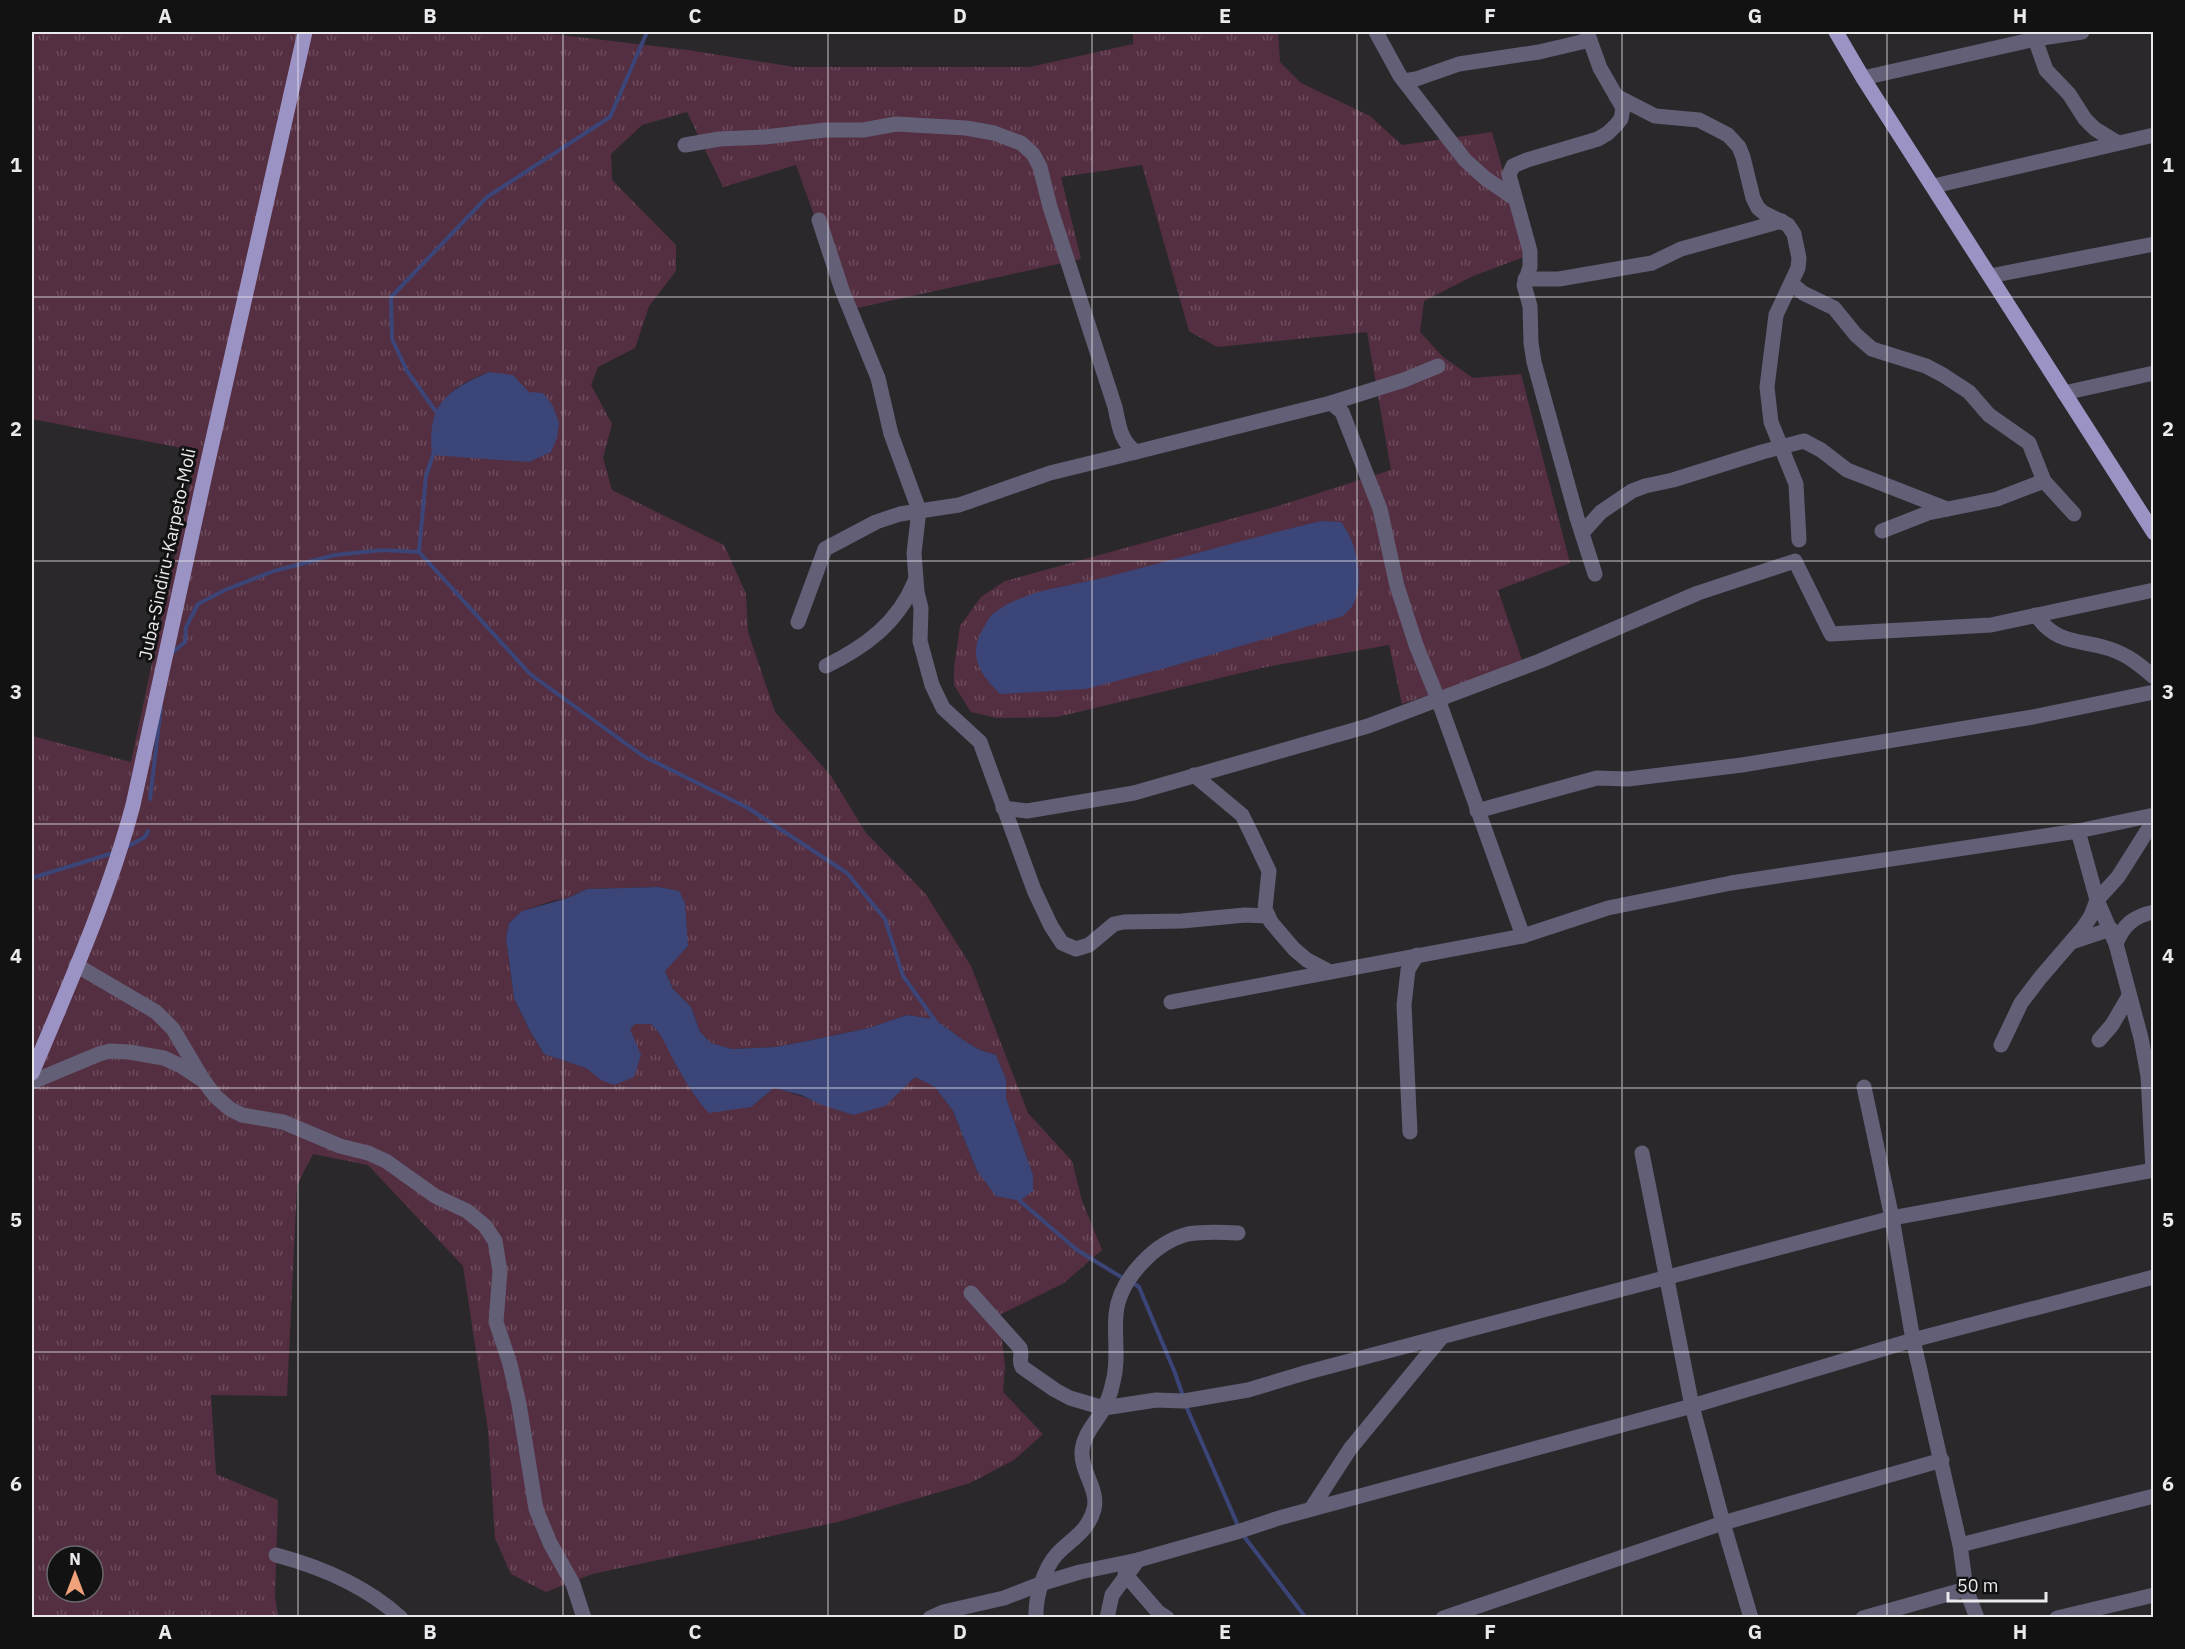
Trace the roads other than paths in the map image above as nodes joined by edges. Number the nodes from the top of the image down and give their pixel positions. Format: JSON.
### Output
{"nodes":[{"id":1,"x":305,"y":32,"type":"edge"},
{"id":2,"x":1376,"y":32,"type":"edge"},
{"id":3,"x":1836,"y":32,"type":"edge"},
{"id":4,"x":2082,"y":32,"type":"edge"},
{"id":5,"x":1589,"y":36,"type":"edge"},
{"id":6,"x":2035,"y":39,"type":"junction"},
{"id":7,"x":1863,"y":78,"type":"junction"},
{"id":8,"x":1404,"y":81,"type":"junction"},
{"id":9,"x":1616,"y":96,"type":"junction"},
{"id":10,"x":1655,"y":116,"type":"junction"},
{"id":11,"x":1616,"y":125,"type":"junction"},
{"id":12,"x":2154,"y":135,"type":"edge"},
{"id":13,"x":2118,"y":143,"type":"junction"},
{"id":14,"x":685,"y":145,"type":"dead end"},
{"id":15,"x":1934,"y":186,"type":"junction"},
{"id":16,"x":1515,"y":198,"type":"junction"},
{"id":17,"x":819,"y":220,"type":"dead end"},
{"id":18,"x":1782,"y":221,"type":"junction"},
{"id":19,"x":2154,"y":244,"type":"edge"},
{"id":20,"x":1990,"y":276,"type":"junction"},
{"id":21,"x":1526,"y":279,"type":"junction"},
{"id":22,"x":1791,"y":284,"type":"junction"},
{"id":23,"x":1438,"y":366,"type":"dead end"},
{"id":24,"x":2154,"y":373,"type":"edge"},
{"id":25,"x":2064,"y":393,"type":"junction"},
{"id":26,"x":1331,"y":403,"type":"junction"},
{"id":27,"x":1782,"y":448,"type":"junction"},
{"id":28,"x":1136,"y":452,"type":"junction"},
{"id":29,"x":2044,"y":481,"type":"junction"},
{"id":30,"x":1947,"y":509,"type":"junction"},
{"id":31,"x":919,"y":510,"type":"junction"},
{"id":32,"x":2074,"y":514,"type":"dead end"},
{"id":33,"x":1882,"y":531,"type":"dead end"},
{"id":34,"x":1582,"y":533,"type":"junction"},
{"id":35,"x":2154,"y":533,"type":"edge"},
{"id":36,"x":1799,"y":540,"type":"dead end"},
{"id":37,"x":1595,"y":574,"type":"dead end"},
{"id":38,"x":916,"y":579,"type":"junction"},
{"id":39,"x":2154,"y":590,"type":"edge"},
{"id":40,"x":2036,"y":615,"type":"junction"},
{"id":41,"x":798,"y":622,"type":"dead end"},
{"id":42,"x":826,"y":666,"type":"dead end"},
{"id":43,"x":2154,"y":677,"type":"edge"},
{"id":44,"x":2154,"y":692,"type":"edge"},
{"id":45,"x":1438,"y":699,"type":"junction"},
{"id":46,"x":1194,"y":775,"type":"junction"},
{"id":47,"x":1003,"y":808,"type":"junction"},
{"id":48,"x":1477,"y":811,"type":"junction"},
{"id":49,"x":2154,"y":815,"type":"edge"},
{"id":50,"x":2154,"y":820,"type":"edge"},
{"id":51,"x":2078,"y":831,"type":"junction"},
{"id":52,"x":2097,"y":900,"type":"junction"},
{"id":53,"x":2154,"y":912,"type":"edge"},
{"id":54,"x":1267,"y":916,"type":"junction"},
{"id":55,"x":1523,"y":936,"type":"junction"},
{"id":56,"x":2114,"y":937,"type":"junction"},
{"id":57,"x":2072,"y":942,"type":"junction"},
{"id":58,"x":1417,"y":955,"type":"junction"},
{"id":59,"x":76,"y":965,"type":"junction"},
{"id":60,"x":1328,"y":971,"type":"junction"},
{"id":61,"x":2129,"y":996,"type":"junction"},
{"id":62,"x":1171,"y":1002,"type":"dead end"},
{"id":63,"x":2099,"y":1040,"type":"dead end"},
{"id":64,"x":2001,"y":1045,"type":"dead end"},
{"id":65,"x":32,"y":1074,"type":"edge"},
{"id":66,"x":204,"y":1081,"type":"junction"},
{"id":67,"x":32,"y":1082,"type":"edge"},
{"id":68,"x":1864,"y":1087,"type":"dead end"},
{"id":69,"x":1410,"y":1131,"type":"dead end"},
{"id":70,"x":1642,"y":1153,"type":"dead end"},
{"id":71,"x":2153,"y":1170,"type":"edge"},
{"id":72,"x":1892,"y":1218,"type":"junction"},
{"id":73,"x":1238,"y":1233,"type":"dead end"},
{"id":74,"x":1666,"y":1277,"type":"junction"},
{"id":75,"x":2154,"y":1278,"type":"edge"},
{"id":76,"x":971,"y":1293,"type":"dead end"},
{"id":77,"x":1442,"y":1336,"type":"junction"},
{"id":78,"x":1913,"y":1340,"type":"junction"},
{"id":79,"x":1692,"y":1406,"type":"junction"},
{"id":80,"x":1104,"y":1408,"type":"junction"},
{"id":81,"x":1942,"y":1460,"type":"junction"},
{"id":82,"x":2154,"y":1496,"type":"edge"},
{"id":83,"x":1311,"y":1509,"type":"junction"},
{"id":84,"x":1723,"y":1523,"type":"junction"},
{"id":85,"x":1960,"y":1545,"type":"junction"},
{"id":86,"x":276,"y":1556,"type":"dead end"},
{"id":87,"x":1138,"y":1560,"type":"junction"},
{"id":88,"x":1125,"y":1574,"type":"junction"},
{"id":89,"x":1040,"y":1584,"type":"junction"},
{"id":90,"x":1966,"y":1589,"type":"junction"},
{"id":91,"x":2154,"y":1594,"type":"edge"},
{"id":92,"x":401,"y":1617,"type":"edge"},
{"id":93,"x":584,"y":1617,"type":"edge"},
{"id":94,"x":930,"y":1617,"type":"edge"},
{"id":95,"x":1036,"y":1617,"type":"edge"},
{"id":96,"x":1107,"y":1617,"type":"edge"},
{"id":97,"x":1167,"y":1617,"type":"edge"},
{"id":98,"x":1443,"y":1617,"type":"edge"},
{"id":99,"x":1751,"y":1617,"type":"edge"},
{"id":100,"x":1863,"y":1617,"type":"edge"},
{"id":101,"x":1977,"y":1617,"type":"edge"},
{"id":102,"x":2057,"y":1617,"type":"edge"}],
"edges":[{"from":1,"to":59,"type":"main road","name":"Juba-Sindiru-Karpeto-Moli"},
{"from":2,"to":8,"type":"street"},
{"from":3,"to":7,"type":"main road"},
{"from":4,"to":6,"type":"street"},
{"from":5,"to":8,"type":"street"},
{"from":5,"to":9,"type":"street"},
{"from":6,"to":7,"type":"street"},
{"from":6,"to":13,"type":"street"},
{"from":7,"to":15,"type":"main road"},
{"from":8,"to":16,"type":"street"},
{"from":9,"to":10,"type":"street"},
{"from":9,"to":11,"type":"street"},
{"from":10,"to":11,"type":"street"},
{"from":10,"to":18,"type":"street"},
{"from":11,"to":16,"type":"street"},
{"from":12,"to":13,"type":"street"},
{"from":13,"to":15,"type":"street"},
{"from":14,"to":28,"type":"street"},
{"from":15,"to":20,"type":"main road"},
{"from":16,"to":21,"type":"street"},
{"from":17,"to":31,"type":"street"},
{"from":18,"to":21,"type":"street"},
{"from":18,"to":22,"type":"street"},
{"from":19,"to":20,"type":"street"},
{"from":20,"to":25,"type":"main road"},
{"from":21,"to":34,"type":"street"},
{"from":22,"to":27,"type":"street"},
{"from":22,"to":29,"type":"street"},
{"from":23,"to":26,"type":"street"},
{"from":24,"to":25,"type":"street"},
{"from":25,"to":35,"type":"main road"},
{"from":26,"to":28,"type":"street"},
{"from":26,"to":45,"type":"street"},
{"from":27,"to":30,"type":"street"},
{"from":27,"to":34,"type":"street"},
{"from":27,"to":36,"type":"street"},
{"from":28,"to":31,"type":"street"},
{"from":29,"to":30,"type":"street"},
{"from":29,"to":32,"type":"street"},
{"from":30,"to":33,"type":"street"},
{"from":31,"to":38,"type":"street"},
{"from":31,"to":41,"type":"street"},
{"from":34,"to":37,"type":"street"},
{"from":38,"to":42,"type":"street"},
{"from":38,"to":47,"type":"street"},
{"from":39,"to":40,"type":"street"},
{"from":40,"to":43,"type":"street"},
{"from":40,"to":45,"type":"street"},
{"from":44,"to":48,"type":"street"},
{"from":45,"to":46,"type":"street"},
{"from":45,"to":48,"type":"street"},
{"from":46,"to":47,"type":"street"},
{"from":46,"to":54,"type":"street"},
{"from":47,"to":54,"type":"street"},
{"from":48,"to":55,"type":"street"},
{"from":49,"to":51,"type":"street"},
{"from":50,"to":52,"type":"street"},
{"from":51,"to":52,"type":"street"},
{"from":51,"to":55,"type":"street"},
{"from":52,"to":56,"type":"street"},
{"from":52,"to":57,"type":"street"},
{"from":53,"to":56,"type":"street"},
{"from":54,"to":60,"type":"street"},
{"from":55,"to":58,"type":"street"},
{"from":56,"to":57,"type":"street"},
{"from":56,"to":61,"type":"street"},
{"from":57,"to":64,"type":"street"},
{"from":58,"to":60,"type":"street"},
{"from":58,"to":69,"type":"street"},
{"from":59,"to":65,"type":"main road","name":"Juba-Sindiru-Karpeto-Moli"},
{"from":59,"to":66,"type":"street"},
{"from":60,"to":62,"type":"street"},
{"from":61,"to":63,"type":"street"},
{"from":61,"to":71,"type":"street"},
{"from":66,"to":67,"type":"street"},
{"from":66,"to":93,"type":"street"},
{"from":68,"to":72,"type":"street"},
{"from":70,"to":74,"type":"street"},
{"from":71,"to":72,"type":"street"},
{"from":72,"to":74,"type":"street"},
{"from":72,"to":78,"type":"street"},
{"from":73,"to":80,"type":"street"},
{"from":74,"to":77,"type":"street"},
{"from":74,"to":79,"type":"street"},
{"from":75,"to":78,"type":"street"},
{"from":76,"to":80,"type":"street"},
{"from":77,"to":80,"type":"street"},
{"from":77,"to":83,"type":"street"},
{"from":78,"to":79,"type":"street"},
{"from":78,"to":81,"type":"street"},
{"from":79,"to":83,"type":"street"},
{"from":79,"to":84,"type":"street"},
{"from":80,"to":89,"type":"street"},
{"from":81,"to":84,"type":"street"},
{"from":81,"to":85,"type":"street"},
{"from":82,"to":85,"type":"street"},
{"from":83,"to":87,"type":"street"},
{"from":84,"to":98,"type":"street"},
{"from":84,"to":99,"type":"street"},
{"from":85,"to":90,"type":"street"},
{"from":86,"to":92,"type":"street"},
{"from":87,"to":88,"type":"street"},
{"from":87,"to":89,"type":"street"},
{"from":88,"to":96,"type":"street"},
{"from":88,"to":97,"type":"street"},
{"from":89,"to":94,"type":"street"},
{"from":89,"to":95,"type":"street"},
{"from":90,"to":100,"type":"street"},
{"from":90,"to":101,"type":"street"},
{"from":91,"to":102,"type":"street"}]}
